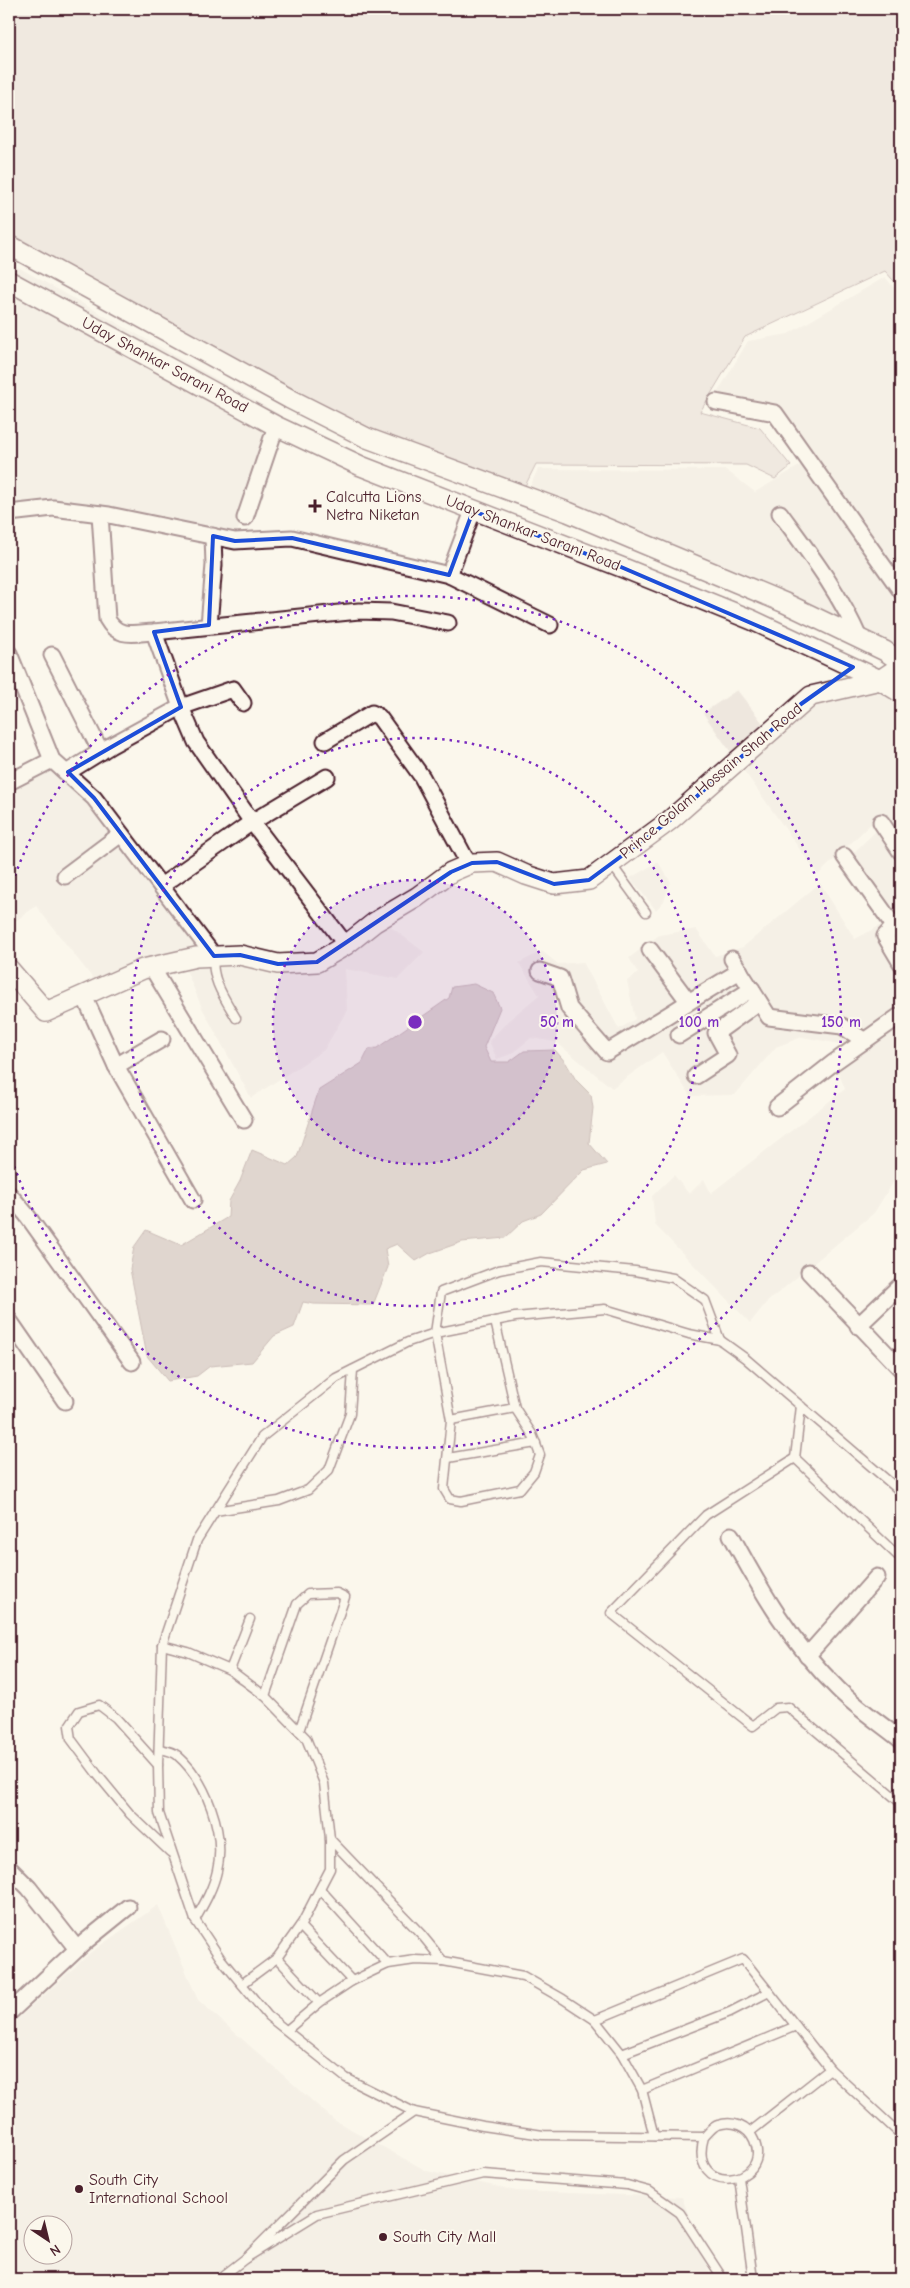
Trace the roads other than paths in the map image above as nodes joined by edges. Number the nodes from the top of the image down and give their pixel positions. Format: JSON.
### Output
{"nodes":[{"id":1,"x":9,"y":245,"type":"edge"},
{"id":2,"x":9,"y":281,"type":"edge"},
{"id":3,"x":716,"y":402,"type":"dead end"},
{"id":4,"x":276,"y":426,"type":"junction"},
{"id":5,"x":474,"y":511,"type":"junction"},
{"id":6,"x":9,"y":512,"type":"edge"},
{"id":7,"x":780,"y":513,"type":"dead end"},
{"id":8,"x":100,"y":514,"type":"junction"},
{"id":9,"x":245,"y":518,"type":"dead end"},
{"id":10,"x":213,"y":536,"type":"junction"},
{"id":11,"x":449,"y":575,"type":"junction"},
{"id":12,"x":901,"y":591,"type":"edge"},
{"id":13,"x":448,"y":623,"type":"dead end"},
{"id":14,"x":209,"y":625,"type":"junction"},
{"id":15,"x":550,"y":625,"type":"dead end"},
{"id":16,"x":154,"y":632,"type":"junction"},
{"id":17,"x":860,"y":640,"type":"junction"},
{"id":18,"x":901,"y":642,"type":"edge"},
{"id":19,"x":884,"y":651,"type":"junction"},
{"id":20,"x":9,"y":653,"type":"edge"},
{"id":21,"x":52,"y":655,"type":"dead end"},
{"id":22,"x":901,"y":662,"type":"edge"},
{"id":23,"x":901,"y":666,"type":"edge"},
{"id":24,"x":853,"y":667,"type":"junction"},
{"id":25,"x":880,"y":680,"type":"junction"},
{"id":26,"x":901,"y":693,"type":"edge"},
{"id":27,"x":811,"y":696,"type":"junction"},
{"id":28,"x":243,"y":703,"type":"dead end"},
{"id":29,"x":181,"y":708,"type":"junction"},
{"id":30,"x":325,"y":740,"type":"dead end"},
{"id":31,"x":101,"y":752,"type":"junction"},
{"id":32,"x":52,"y":760,"type":"junction"},
{"id":33,"x":68,"y":772,"type":"junction"},
{"id":34,"x":327,"y":777,"type":"dead end"},
{"id":35,"x":9,"y":782,"type":"edge"},
{"id":36,"x":252,"y":822,"type":"junction"},
{"id":37,"x":881,"y":822,"type":"dead end"},
{"id":38,"x":121,"y":834,"type":"junction"},
{"id":39,"x":899,"y":844,"type":"edge"},
{"id":40,"x":844,"y":856,"type":"dead end"},
{"id":41,"x":469,"y":864,"type":"junction"},
{"id":42,"x":612,"y":865,"type":"junction"},
{"id":43,"x":65,"y":876,"type":"dead end"},
{"id":44,"x":161,"y":886,"type":"junction"},
{"id":45,"x":646,"y":912,"type":"dead end"},
{"id":46,"x":346,"y":945,"type":"junction"},
{"id":47,"x":650,"y":950,"type":"dead end"},
{"id":48,"x":214,"y":956,"type":"junction"},
{"id":49,"x":901,"y":963,"type":"edge"},
{"id":50,"x":151,"y":966,"type":"junction"},
{"id":51,"x":9,"y":969,"type":"edge"},
{"id":52,"x":540,"y":971,"type":"dead end"},
{"id":53,"x":756,"y":995,"type":"junction"},
{"id":54,"x":84,"y":996,"type":"junction"},
{"id":55,"x":688,"y":1001,"type":"junction"},
{"id":56,"x":901,"y":1015,"type":"edge"},
{"id":57,"x":236,"y":1018,"type":"dead end"},
{"id":58,"x":679,"y":1035,"type":"dead end"},
{"id":59,"x":162,"y":1039,"type":"dead end"},
{"id":60,"x":864,"y":1041,"type":"junction"},
{"id":61,"x":116,"y":1066,"type":"junction"},
{"id":62,"x":696,"y":1076,"type":"dead end"},
{"id":63,"x":777,"y":1107,"type":"dead end"},
{"id":64,"x":244,"y":1120,"type":"dead end"},
{"id":65,"x":193,"y":1200,"type":"dead end"},
{"id":66,"x":11,"y":1201,"type":"edge"},
{"id":67,"x":809,"y":1272,"type":"dead end"},
{"id":68,"x":901,"y":1286,"type":"edge"},
{"id":69,"x":9,"y":1320,"type":"edge"},
{"id":70,"x":494,"y":1321,"type":"junction"},
{"id":71,"x":858,"y":1326,"type":"junction"},
{"id":72,"x":434,"y":1333,"type":"junction"},
{"id":73,"x":720,"y":1340,"type":"junction"},
{"id":74,"x":132,"y":1362,"type":"dead end"},
{"id":75,"x":901,"y":1369,"type":"edge"},
{"id":76,"x":353,"y":1370,"type":"junction"},
{"id":77,"x":65,"y":1401,"type":"dead end"},
{"id":78,"x":801,"y":1406,"type":"junction"},
{"id":79,"x":515,"y":1408,"type":"junction"},
{"id":80,"x":451,"y":1420,"type":"junction"},
{"id":81,"x":536,"y":1443,"type":"junction"},
{"id":82,"x":448,"y":1458,"type":"junction"},
{"id":83,"x":795,"y":1458,"type":"junction"},
{"id":84,"x":901,"y":1492,"type":"edge"},
{"id":85,"x":215,"y":1512,"type":"junction"},
{"id":86,"x":731,"y":1534,"type":"dead end"},
{"id":87,"x":901,"y":1555,"type":"edge"},
{"id":88,"x":877,"y":1577,"type":"dead end"},
{"id":89,"x":250,"y":1619,"type":"dead end"},
{"id":90,"x":162,"y":1645,"type":"junction"},
{"id":91,"x":807,"y":1656,"type":"junction"},
{"id":92,"x":230,"y":1670,"type":"junction"},
{"id":93,"x":265,"y":1696,"type":"junction"},
{"id":94,"x":300,"y":1731,"type":"junction"},
{"id":95,"x":901,"y":1740,"type":"edge"},
{"id":96,"x":159,"y":1749,"type":"junction"},
{"id":97,"x":158,"y":1765,"type":"junction"},
{"id":98,"x":901,"y":1803,"type":"edge"},
{"id":99,"x":330,"y":1839,"type":"junction"},
{"id":100,"x":172,"y":1853,"type":"junction"},
{"id":101,"x":9,"y":1868,"type":"edge"},
{"id":102,"x":320,"y":1890,"type":"junction"},
{"id":103,"x":128,"y":1907,"type":"dead end"},
{"id":104,"x":195,"y":1920,"type":"junction"},
{"id":105,"x":300,"y":1926,"type":"junction"},
{"id":106,"x":77,"y":1949,"type":"junction"},
{"id":107,"x":277,"y":1958,"type":"junction"},
{"id":108,"x":443,"y":1961,"type":"junction"},
{"id":109,"x":388,"y":1964,"type":"junction"},
{"id":110,"x":352,"y":1981,"type":"junction"},
{"id":111,"x":242,"y":1984,"type":"junction"},
{"id":112,"x":769,"y":1992,"type":"junction"},
{"id":113,"x":319,"y":2003,"type":"junction"},
{"id":114,"x":9,"y":2013,"type":"edge"},
{"id":115,"x":595,"y":2020,"type":"junction"},
{"id":116,"x":796,"y":2026,"type":"junction"},
{"id":117,"x":287,"y":2030,"type":"junction"},
{"id":118,"x":622,"y":2054,"type":"junction"},
{"id":119,"x":830,"y":2069,"type":"junction"},
{"id":120,"x":642,"y":2090,"type":"junction"},
{"id":121,"x":414,"y":2112,"type":"junction"},
{"id":122,"x":750,"y":2132,"type":"junction"},
{"id":123,"x":901,"y":2135,"type":"edge"},
{"id":124,"x":654,"y":2136,"type":"junction"},
{"id":125,"x":704,"y":2137,"type":"junction"},
{"id":126,"x":740,"y":2178,"type":"junction"},
{"id":127,"x":246,"y":2258,"type":"junction"},
{"id":128,"x":219,"y":2279,"type":"edge"},
{"id":129,"x":723,"y":2279,"type":"edge"},
{"id":130,"x":753,"y":2279,"type":"edge"}],
"edges":[{"from":1,"to":17,"type":"street","name":"Uday Shankar Sarani Road"},
{"from":2,"to":4,"type":"street","name":"Uday Shankar Sarani Road"},
{"from":3,"to":12,"type":"street"},
{"from":4,"to":5,"type":"street","name":"Uday Shankar Sarani Road"},
{"from":4,"to":9,"type":"street"},
{"from":5,"to":11,"type":"street"},
{"from":5,"to":24,"type":"street","name":"Uday Shankar Sarani Road"},
{"from":6,"to":8,"type":"street"},
{"from":7,"to":17,"type":"street"},
{"from":8,"to":10,"type":"street"},
{"from":8,"to":16,"type":"street"},
{"from":10,"to":11,"type":"street"},
{"from":10,"to":14,"type":"street"},
{"from":11,"to":15,"type":"street"},
{"from":13,"to":14,"type":"street"},
{"from":14,"to":16,"type":"street"},
{"from":16,"to":29,"type":"street"},
{"from":17,"to":19,"type":"street","name":"Uday Shankar Sarani Road"},
{"from":18,"to":19,"type":"street"},
{"from":19,"to":22,"type":"street","name":"Uday Shankar Sarani Road"},
{"from":19,"to":24,"type":"street"},
{"from":20,"to":32,"type":"street"},
{"from":21,"to":31,"type":"street"},
{"from":23,"to":25,"type":"street"},
{"from":24,"to":25,"type":"street","name":"Uday Shankar Sarani Road"},
{"from":24,"to":27,"type":"street"},
{"from":25,"to":26,"type":"street","name":"Uday Shankar Sarani Road"},
{"from":25,"to":27,"type":"street","name":"Prince Golam Hossain Shah Road"},
{"from":27,"to":42,"type":"street","name":"Prince Golam Hossain Shah Road"},
{"from":28,"to":29,"type":"street"},
{"from":29,"to":31,"type":"street"},
{"from":29,"to":36,"type":"street"},
{"from":30,"to":41,"type":"street"},
{"from":31,"to":33,"type":"street"},
{"from":32,"to":33,"type":"street"},
{"from":32,"to":35,"type":"street"},
{"from":33,"to":38,"type":"street"},
{"from":34,"to":36,"type":"street"},
{"from":36,"to":44,"type":"street"},
{"from":36,"to":46,"type":"street"},
{"from":37,"to":39,"type":"street"},
{"from":38,"to":43,"type":"street"},
{"from":38,"to":44,"type":"street"},
{"from":40,"to":49,"type":"street"},
{"from":41,"to":42,"type":"street","name":"Prince Golam Hossain Shah Road"},
{"from":41,"to":46,"type":"street","name":"Prince Golam Hossain Shah Road"},
{"from":42,"to":45,"type":"lane"},
{"from":44,"to":48,"type":"street"},
{"from":46,"to":48,"type":"street","name":"Prince Golam Hossain Shah Road"},
{"from":47,"to":55,"type":"street"},
{"from":48,"to":50,"type":"street","name":"Prince Golam Hossain Shah Road"},
{"from":48,"to":57,"type":"lane"},
{"from":50,"to":54,"type":"street","name":"Prince Golam Hossain Shah Road"},
{"from":50,"to":64,"type":"street"},
{"from":51,"to":54,"type":"street","name":"Prince Golam Hossain Shah Road"},
{"from":52,"to":55,"type":"street"},
{"from":53,"to":55,"type":"street"},
{"from":53,"to":58,"type":"street"},
{"from":53,"to":60,"type":"street"},
{"from":53,"to":62,"type":"street"},
{"from":54,"to":61,"type":"street"},
{"from":56,"to":60,"type":"street"},
{"from":59,"to":61,"type":"street"},
{"from":60,"to":63,"type":"street"},
{"from":61,"to":65,"type":"street"},
{"from":66,"to":74,"type":"street"},
{"from":67,"to":71,"type":"street"},
{"from":68,"to":71,"type":"street"},
{"from":69,"to":77,"type":"street"},
{"from":70,"to":72,"type":"lane"},
{"from":70,"to":73,"type":"lane"},
{"from":70,"to":79,"type":"lane"},
{"from":71,"to":75,"type":"street"},
{"from":72,"to":73,"type":"lane"},
{"from":72,"to":76,"type":"lane"},
{"from":72,"to":80,"type":"lane"},
{"from":73,"to":78,"type":"lane"},
{"from":76,"to":85,"type":"lane"},
{"from":76,"to":85,"type":"lane"},
{"from":78,"to":83,"type":"lane"},
{"from":78,"to":84,"type":"lane"},
{"from":79,"to":80,"type":"lane"},
{"from":79,"to":81,"type":"lane"},
{"from":80,"to":82,"type":"lane"},
{"from":81,"to":82,"type":"lane"},
{"from":81,"to":82,"type":"lane"},
{"from":83,"to":87,"type":"lane"},
{"from":83,"to":98,"type":"lane"},
{"from":85,"to":90,"type":"lane"},
{"from":86,"to":91,"type":"street"},
{"from":88,"to":91,"type":"street"},
{"from":89,"to":92,"type":"lane"},
{"from":90,"to":92,"type":"lane"},
{"from":90,"to":96,"type":"lane"},
{"from":91,"to":95,"type":"street"},
{"from":92,"to":93,"type":"lane"},
{"from":93,"to":94,"type":"lane"},
{"from":93,"to":94,"type":"lane"},
{"from":94,"to":99,"type":"lane"},
{"from":96,"to":97,"type":"lane"},
{"from":96,"to":104,"type":"lane"},
{"from":97,"to":100,"type":"lane"},
{"from":97,"to":100,"type":"lane"},
{"from":99,"to":102,"type":"lane"},
{"from":99,"to":108,"type":"lane"},
{"from":100,"to":104,"type":"lane"},
{"from":101,"to":106,"type":"street"},
{"from":102,"to":105,"type":"lane"},
{"from":102,"to":109,"type":"lane"},
{"from":103,"to":106,"type":"street"},
{"from":104,"to":111,"type":"lane"},
{"from":105,"to":107,"type":"lane"},
{"from":105,"to":110,"type":"lane"},
{"from":106,"to":114,"type":"street"},
{"from":107,"to":111,"type":"lane"},
{"from":107,"to":113,"type":"lane"},
{"from":108,"to":109,"type":"lane"},
{"from":108,"to":115,"type":"lane"},
{"from":109,"to":110,"type":"lane"},
{"from":110,"to":113,"type":"lane"},
{"from":111,"to":117,"type":"lane"},
{"from":112,"to":115,"type":"lane"},
{"from":112,"to":116,"type":"lane"},
{"from":112,"to":118,"type":"lane"},
{"from":113,"to":117,"type":"lane"},
{"from":115,"to":118,"type":"lane"},
{"from":116,"to":119,"type":"lane"},
{"from":116,"to":120,"type":"lane"},
{"from":117,"to":121,"type":"lane"},
{"from":118,"to":120,"type":"lane"},
{"from":119,"to":122,"type":"lane"},
{"from":119,"to":123,"type":"lane"},
{"from":120,"to":124,"type":"lane"},
{"from":121,"to":124,"type":"lane"},
{"from":121,"to":127,"type":"lane"},
{"from":122,"to":125,"type":"lane"},
{"from":122,"to":126,"type":"lane"},
{"from":124,"to":125,"type":"lane"},
{"from":125,"to":126,"type":"lane"},
{"from":126,"to":130,"type":"lane"},
{"from":127,"to":128,"type":"lane"},
{"from":127,"to":129,"type":"lane"}]}
